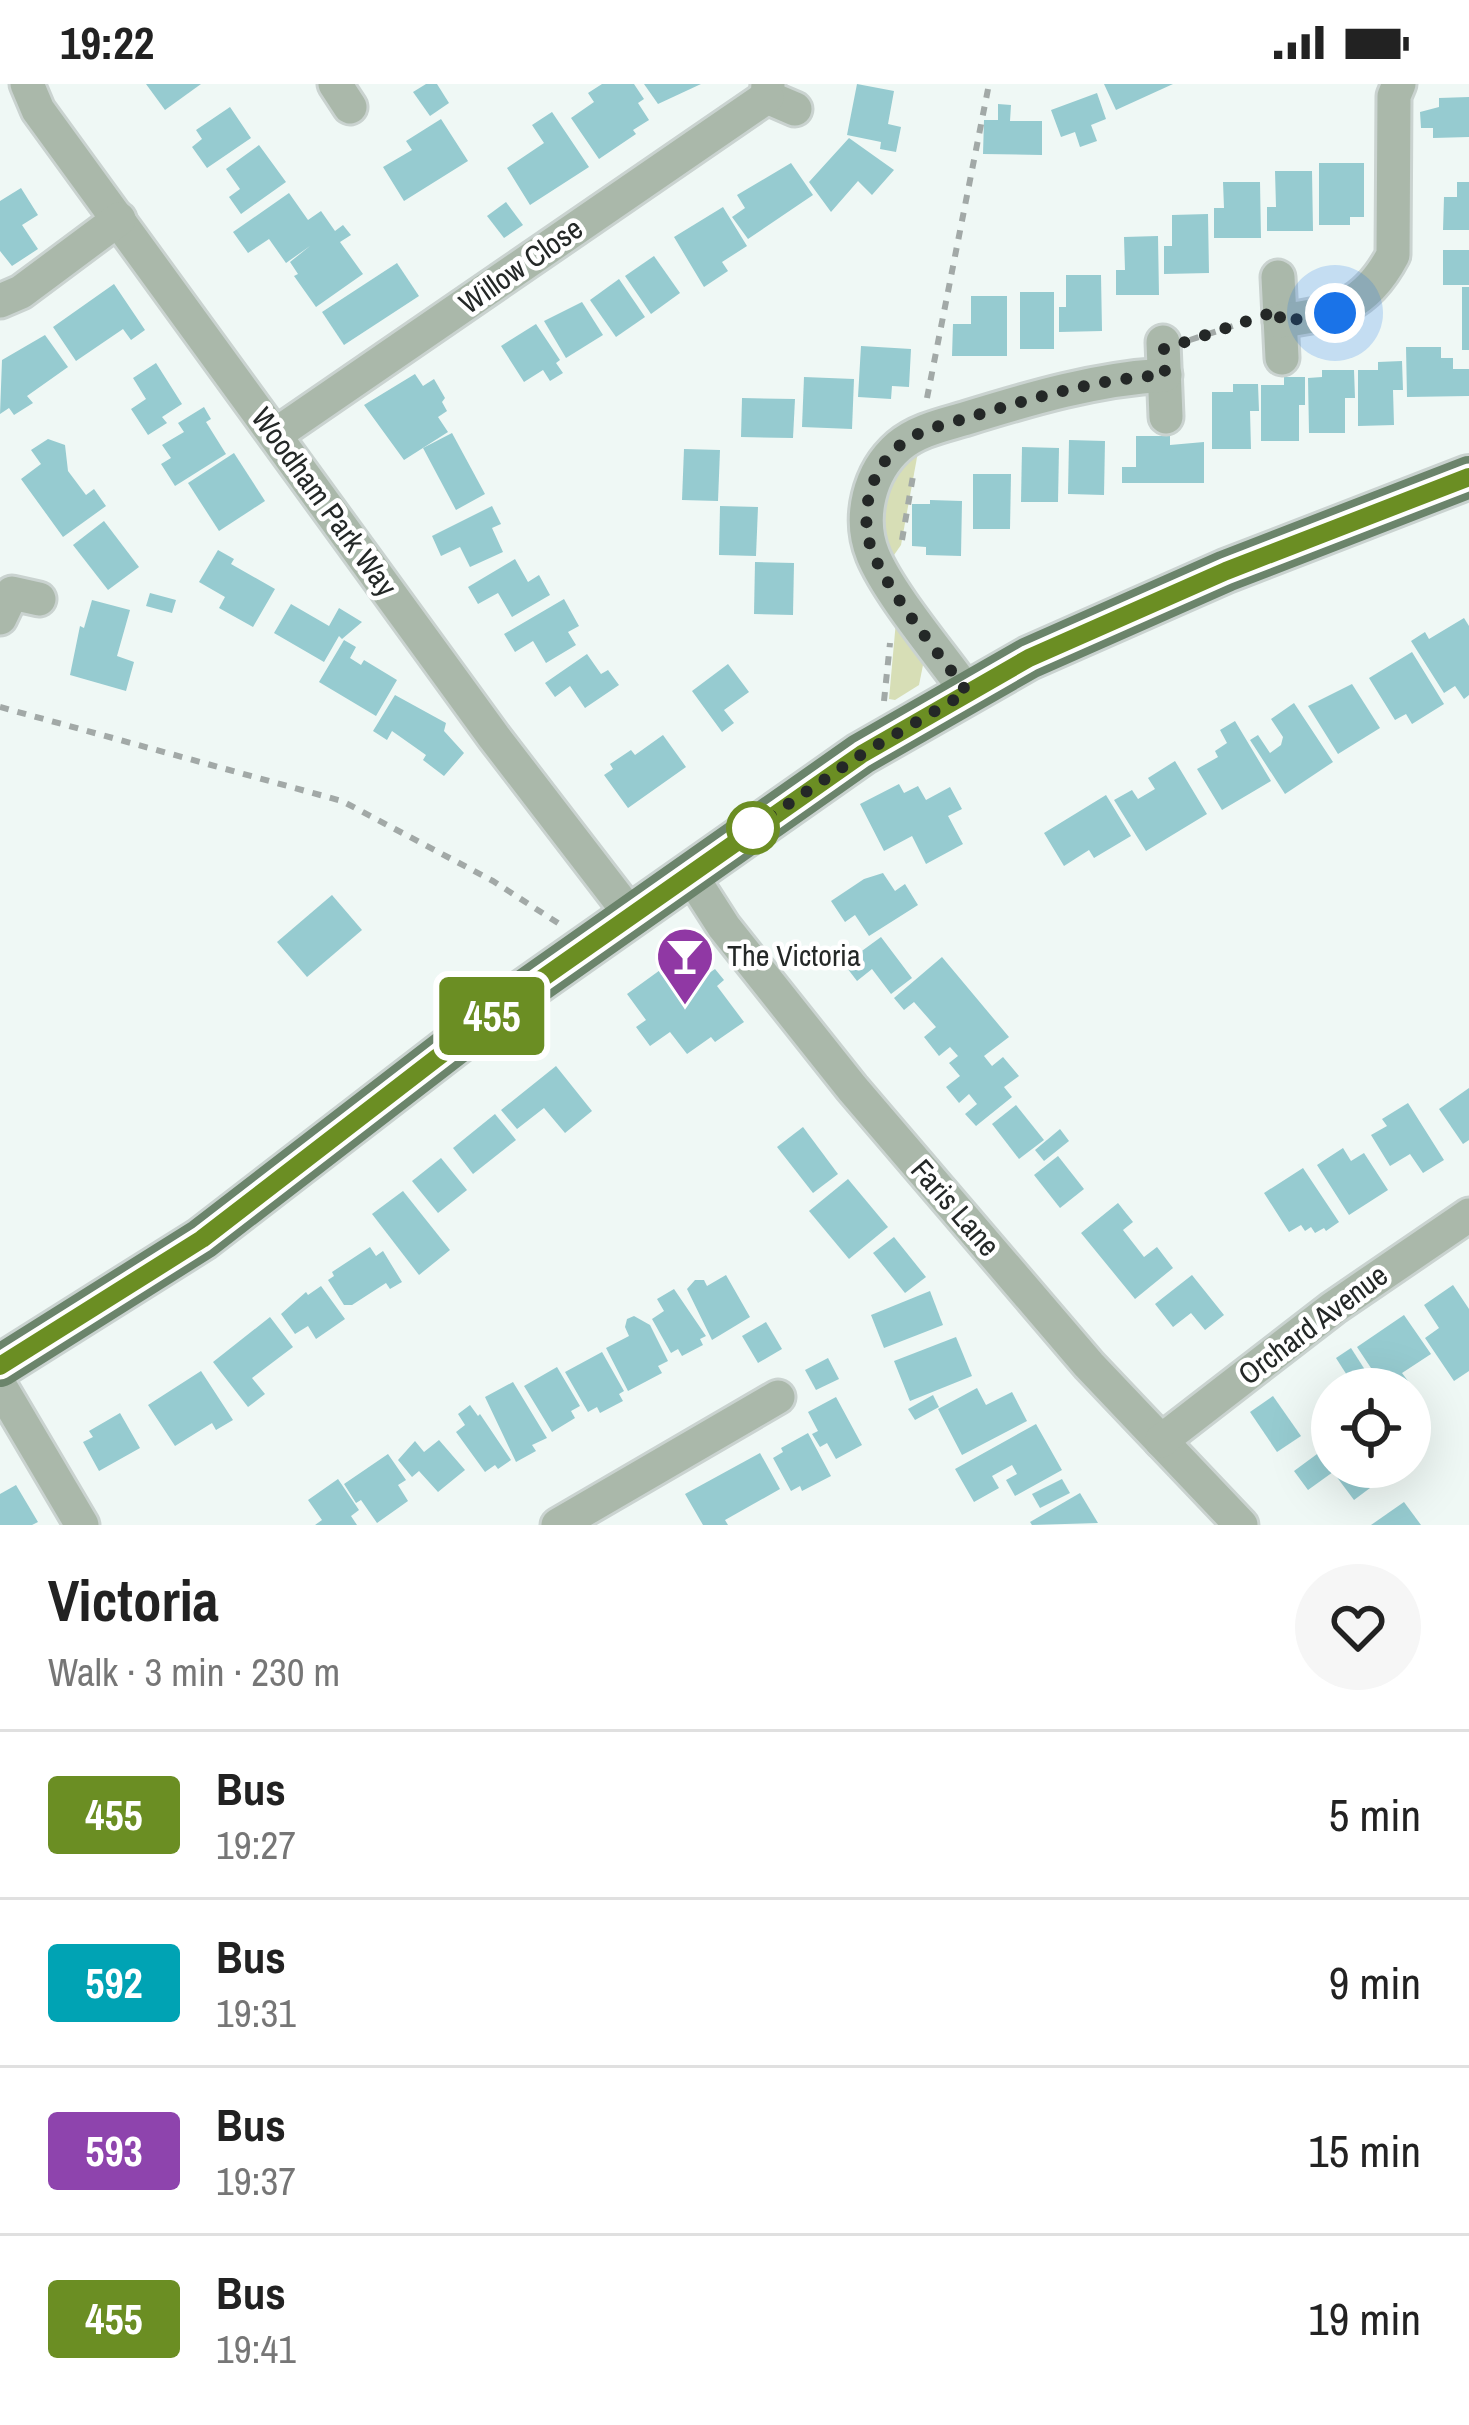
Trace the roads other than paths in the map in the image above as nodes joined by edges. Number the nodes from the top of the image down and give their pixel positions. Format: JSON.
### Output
{"nodes":[{"id":1,"x":28,"y":84,"type":"edge"},
{"id":2,"x":1399,"y":84,"type":"edge"},
{"id":3,"x":777,"y":97,"type":"edge"},
{"id":4,"x":118,"y":219,"type":"junction"},
{"id":5,"x":0,"y":301,"type":"edge"},
{"id":6,"x":1282,"y":358,"type":"dead end"},
{"id":7,"x":1166,"y":417,"type":"dead end"},
{"id":8,"x":275,"y":435,"type":"junction"},
{"id":9,"x":1469,"y":477,"type":"edge"},
{"id":10,"x":967,"y":692,"type":"junction"},
{"id":11,"x":690,"y":874,"type":"junction"},
{"id":12,"x":630,"y":914,"type":"junction"},
{"id":13,"x":1469,"y":1215,"type":"edge"},
{"id":14,"x":0,"y":1366,"type":"edge"},
{"id":15,"x":0,"y":1386,"type":"edge"},
{"id":16,"x":778,"y":1396,"type":"dead end"},
{"id":17,"x":1162,"y":1441,"type":"junction"},
{"id":18,"x":82,"y":1525,"type":"edge"},
{"id":19,"x":558,"y":1525,"type":"edge"},
{"id":20,"x":1241,"y":1525,"type":"edge"}],
"edges":[{"from":1,"to":4,"type":"street","name":"Woodham Park Way"},
{"from":2,"to":6,"type":"street"},
{"from":3,"to":8,"type":"street","name":"Willow Close"},
{"from":4,"to":5,"type":"street"},
{"from":4,"to":8,"type":"street","name":"Woodham Park Way"},
{"from":7,"to":10,"type":"street"},
{"from":8,"to":12,"type":"street","name":"Woodham Park Way"},
{"from":9,"to":10,"type":"main road"},
{"from":10,"to":11,"type":"main road"},
{"from":11,"to":12,"type":"main road"},
{"from":11,"to":17,"type":"street","name":"Faris Lane"},
{"from":12,"to":14,"type":"main road"},
{"from":13,"to":17,"type":"street","name":"Orchard Avenue"},
{"from":15,"to":18,"type":"street"},
{"from":16,"to":19,"type":"street"},
{"from":17,"to":20,"type":"street","name":"Faris Lane"}]}
